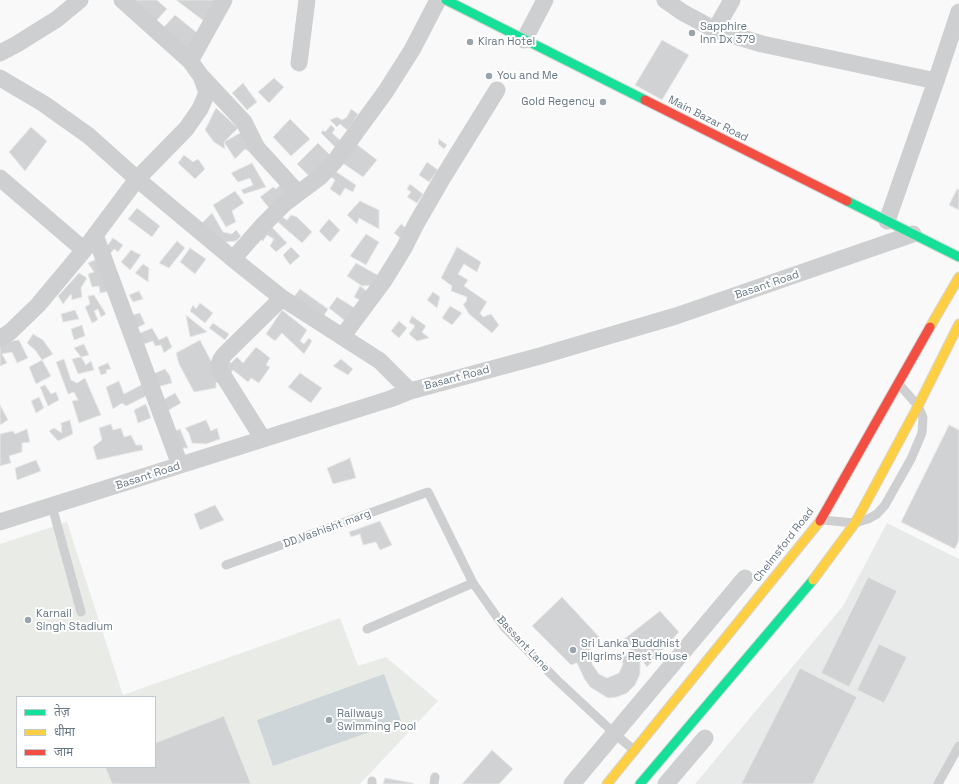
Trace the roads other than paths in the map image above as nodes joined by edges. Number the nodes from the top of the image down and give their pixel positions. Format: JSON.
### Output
{"nodes":[{"id":1,"x":80,"y":0,"type":"edge"},
{"id":2,"x":122,"y":0,"type":"edge"},
{"id":3,"x":224,"y":0,"type":"edge"},
{"id":4,"x":307,"y":0,"type":"edge"},
{"id":5,"x":438,"y":0,"type":"edge"},
{"id":6,"x":446,"y":0,"type":"edge"},
{"id":7,"x":545,"y":0,"type":"edge"},
{"id":8,"x":666,"y":0,"type":"edge"},
{"id":9,"x":732,"y":0,"type":"edge"},
{"id":10,"x":959,"y":12,"type":"edge"},
{"id":11,"x":715,"y":30,"type":"junction"},
{"id":12,"x":524,"y":40,"type":"junction"},
{"id":13,"x":0,"y":53,"type":"edge"},
{"id":14,"x":299,"y":63,"type":"dead end"},
{"id":15,"x":194,"y":67,"type":"junction"},
{"id":16,"x":0,"y":78,"type":"edge"},
{"id":17,"x":936,"y":81,"type":"junction"},
{"id":18,"x":497,"y":90,"type":"dead end"},
{"id":19,"x":0,"y":178,"type":"edge"},
{"id":20,"x":137,"y":179,"type":"junction"},
{"id":21,"x":298,"y":194,"type":"junction"},
{"id":22,"x":887,"y":222,"type":"junction"},
{"id":23,"x":913,"y":234,"type":"junction"},
{"id":24,"x":95,"y":235,"type":"junction"},
{"id":25,"x":84,"y":250,"type":"junction"},
{"id":26,"x":959,"y":258,"type":"edge"},
{"id":27,"x":233,"y":259,"type":"junction"},
{"id":28,"x":959,"y":277,"type":"edge"},
{"id":29,"x":282,"y":298,"type":"junction"},
{"id":30,"x":959,"y":324,"type":"edge"},
{"id":31,"x":342,"y":337,"type":"junction"},
{"id":32,"x":0,"y":339,"type":"edge"},
{"id":33,"x":898,"y":383,"type":"junction"},
{"id":34,"x":410,"y":391,"type":"junction"},
{"id":35,"x":918,"y":406,"type":"junction"},
{"id":36,"x":264,"y":439,"type":"junction"},
{"id":37,"x":180,"y":466,"type":"junction"},
{"id":38,"x":428,"y":492,"type":"joint"},
{"id":39,"x":52,"y":506,"type":"junction"},
{"id":40,"x":821,"y":520,"type":"junction"},
{"id":41,"x":0,"y":522,"type":"edge"},
{"id":42,"x":854,"y":523,"type":"junction"},
{"id":43,"x":226,"y":565,"type":"dead end"},
{"id":44,"x":745,"y":578,"type":"dead end"},
{"id":45,"x":473,"y":583,"type":"junction"},
{"id":46,"x":81,"y":612,"type":"dead end"},
{"id":47,"x":367,"y":629,"type":"dead end"},
{"id":48,"x":614,"y":734,"type":"junction"},
{"id":49,"x":705,"y":738,"type":"dead end"},
{"id":50,"x":959,"y":746,"type":"edge"},
{"id":51,"x":635,"y":751,"type":"junction"},
{"id":52,"x":572,"y":784,"type":"edge"},
{"id":53,"x":607,"y":784,"type":"edge"},
{"id":54,"x":640,"y":784,"type":"edge"},
{"id":55,"x":666,"y":784,"type":"edge"},
{"id":56,"x":938,"y":784,"type":"edge"}],
"edges":[{"from":1,"to":13,"type":"street"},
{"from":2,"to":15,"type":"street"},
{"from":3,"to":15,"type":"street"},
{"from":4,"to":14,"type":"street"},
{"from":5,"to":21,"type":"street"},
{"from":6,"to":12,"type":"main road","name":"Main Bazar Road"},
{"from":7,"to":12,"type":"street"},
{"from":8,"to":11,"type":"street"},
{"from":9,"to":11,"type":"street"},
{"from":10,"to":17,"type":"street"},
{"from":11,"to":17,"type":"street"},
{"from":12,"to":22,"type":"main road","name":"Main Bazar Road"},
{"from":15,"to":20,"type":"street"},
{"from":15,"to":21,"type":"street"},
{"from":16,"to":20,"type":"street"},
{"from":17,"to":22,"type":"street"},
{"from":18,"to":31,"type":"street"},
{"from":19,"to":25,"type":"street"},
{"from":20,"to":24,"type":"street"},
{"from":20,"to":27,"type":"street"},
{"from":21,"to":27,"type":"street"},
{"from":22,"to":23,"type":"main road","name":"Main Bazar Road"},
{"from":23,"to":26,"type":"main road","name":"Main Bazar Road"},
{"from":23,"to":34,"type":"street","name":"Basant Road"},
{"from":24,"to":25,"type":"street"},
{"from":24,"to":37,"type":"street"},
{"from":25,"to":32,"type":"street"},
{"from":27,"to":29,"type":"street"},
{"from":28,"to":33,"type":"main road","name":"Chelmsford Road"},
{"from":29,"to":31,"type":"street"},
{"from":29,"to":36,"type":"street"},
{"from":30,"to":35,"type":"main road"},
{"from":31,"to":34,"type":"street"},
{"from":33,"to":35,"type":"lane"},
{"from":33,"to":40,"type":"main road","name":"Chelmsford Road"},
{"from":34,"to":36,"type":"street","name":"Basant Road"},
{"from":35,"to":42,"type":"main road"},
{"from":35,"to":42,"type":"lane"},
{"from":36,"to":37,"type":"street","name":"Basant Road"},
{"from":37,"to":39,"type":"street","name":"Basant Road"},
{"from":38,"to":43,"type":"lane","name":"DD Vashisht marg"},
{"from":38,"to":45,"type":"lane","name":"Bassant Lane"},
{"from":39,"to":41,"type":"street","name":"Basant Road"},
{"from":39,"to":46,"type":"lane"},
{"from":40,"to":42,"type":"lane"},
{"from":40,"to":51,"type":"main road","name":"Chelmsford Road"},
{"from":42,"to":54,"type":"main road"},
{"from":44,"to":48,"type":"street"},
{"from":45,"to":47,"type":"lane"},
{"from":45,"to":48,"type":"lane","name":"Bassant Lane"},
{"from":48,"to":51,"type":"lane","name":"Bassant Lane"},
{"from":48,"to":52,"type":"street"},
{"from":49,"to":55,"type":"street"},
{"from":50,"to":56,"type":"lane"},
{"from":51,"to":53,"type":"main road","name":"Chelmsford Road"}]}
